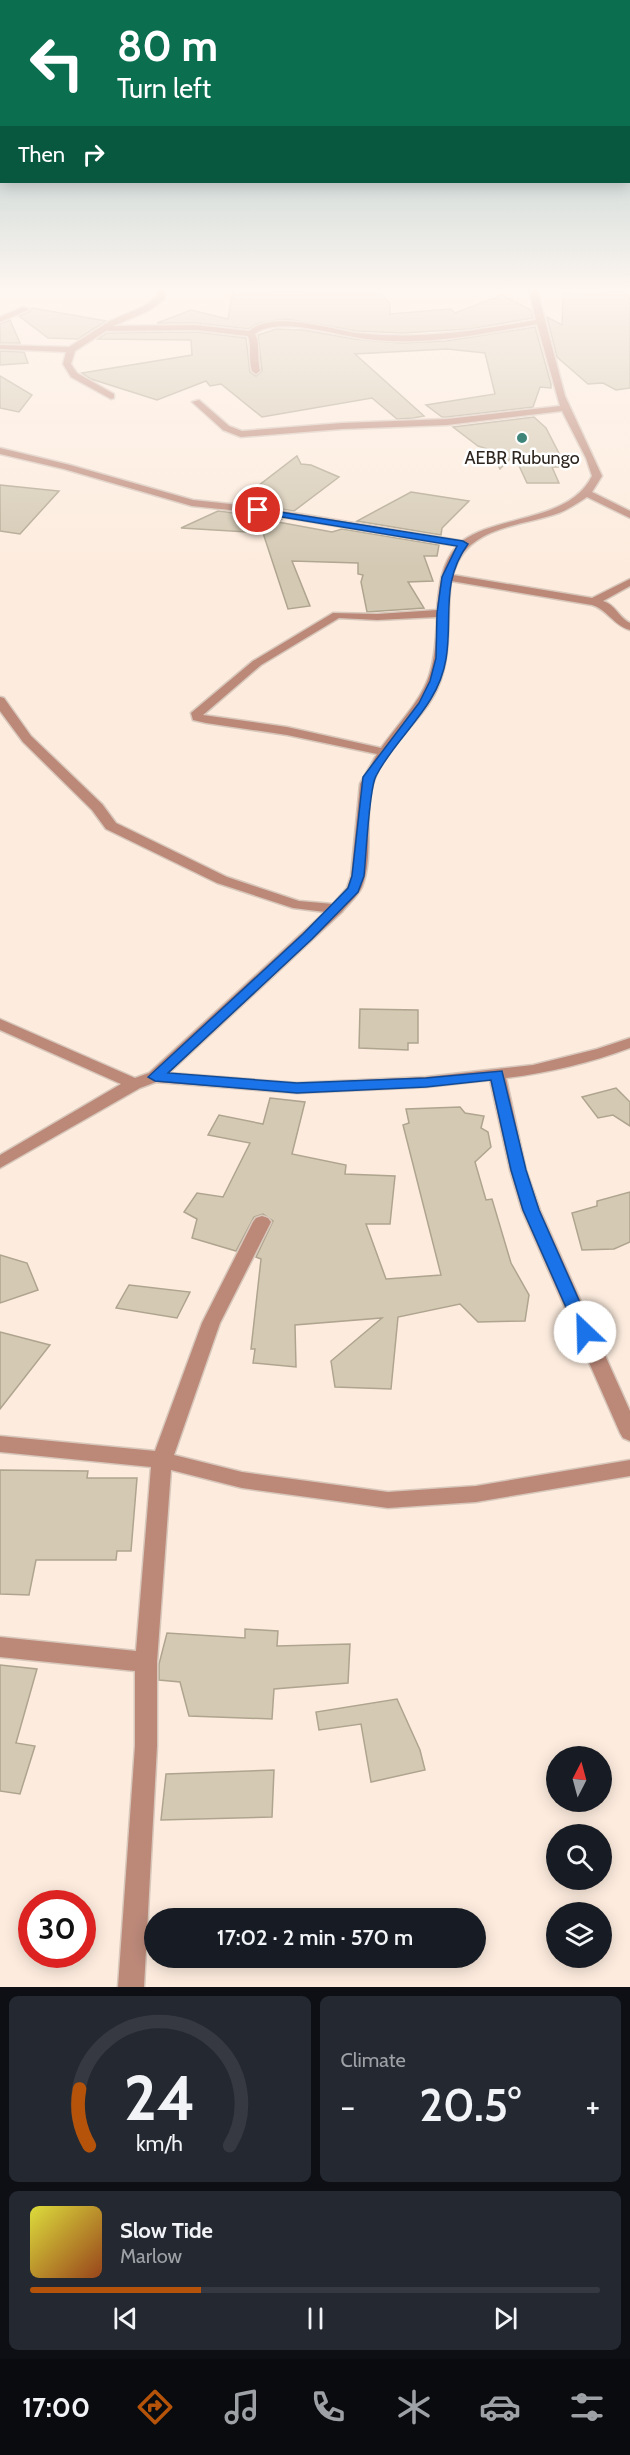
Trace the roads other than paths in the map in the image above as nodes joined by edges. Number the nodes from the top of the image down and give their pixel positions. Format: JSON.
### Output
{"nodes":[{"id":1,"x":88,"y":383,"type":"edge"},
{"id":2,"x":558,"y":383,"type":"edge"},
{"id":3,"x":111,"y":396,"type":"dead end"},
{"id":4,"x":196,"y":402,"type":"dead end"},
{"id":5,"x":565,"y":408,"type":"junction"},
{"id":6,"x":0,"y":451,"type":"edge"},
{"id":7,"x":586,"y":493,"type":"junction"},
{"id":8,"x":630,"y":515,"type":"edge"},
{"id":9,"x":463,"y":544,"type":"junction"},
{"id":10,"x":446,"y":577,"type":"junction"},
{"id":11,"x":630,"y":582,"type":"edge"},
{"id":12,"x":594,"y":602,"type":"junction"},
{"id":13,"x":442,"y":613,"type":"junction"},
{"id":14,"x":630,"y":627,"type":"edge"},
{"id":15,"x":0,"y":701,"type":"edge"},
{"id":16,"x":386,"y":752,"type":"junction"},
{"id":17,"x":337,"y":909,"type":"junction"},
{"id":18,"x":0,"y":1024,"type":"edge"},
{"id":19,"x":630,"y":1042,"type":"edge"},
{"id":20,"x":497,"y":1074,"type":"junction"},
{"id":21,"x":155,"y":1077,"type":"junction"},
{"id":22,"x":134,"y":1084,"type":"junction"},
{"id":23,"x":0,"y":1162,"type":"edge"},
{"id":24,"x":262,"y":1222,"type":"dead end"},
{"id":25,"x":630,"y":1433,"type":"edge"},
{"id":26,"x":0,"y":1444,"type":"edge"},
{"id":27,"x":162,"y":1460,"type":"junction"},
{"id":28,"x":630,"y":1468,"type":"edge"},
{"id":29,"x":0,"y":1647,"type":"edge"},
{"id":30,"x":146,"y":1662,"type":"junction"},
{"id":31,"x":130,"y":1987,"type":"edge"}],
"edges":[{"from":1,"to":3,"type":"street"},
{"from":2,"to":5,"type":"street"},
{"from":4,"to":5,"type":"street"},
{"from":5,"to":7,"type":"street"},
{"from":6,"to":9,"type":"street"},
{"from":7,"to":8,"type":"street"},
{"from":7,"to":9,"type":"street"},
{"from":9,"to":10,"type":"street"},
{"from":10,"to":12,"type":"street"},
{"from":10,"to":13,"type":"street"},
{"from":11,"to":12,"type":"street"},
{"from":12,"to":14,"type":"street"},
{"from":13,"to":16,"type":"street"},
{"from":13,"to":16,"type":"street"},
{"from":15,"to":17,"type":"street"},
{"from":16,"to":17,"type":"street"},
{"from":17,"to":21,"type":"street"},
{"from":18,"to":22,"type":"street"},
{"from":19,"to":20,"type":"street"},
{"from":20,"to":21,"type":"street"},
{"from":20,"to":25,"type":"street"},
{"from":21,"to":22,"type":"street"},
{"from":22,"to":23,"type":"street"},
{"from":24,"to":27,"type":"street"},
{"from":26,"to":27,"type":"street"},
{"from":27,"to":28,"type":"street"},
{"from":27,"to":30,"type":"street"},
{"from":29,"to":30,"type":"street"},
{"from":30,"to":31,"type":"street"}]}
